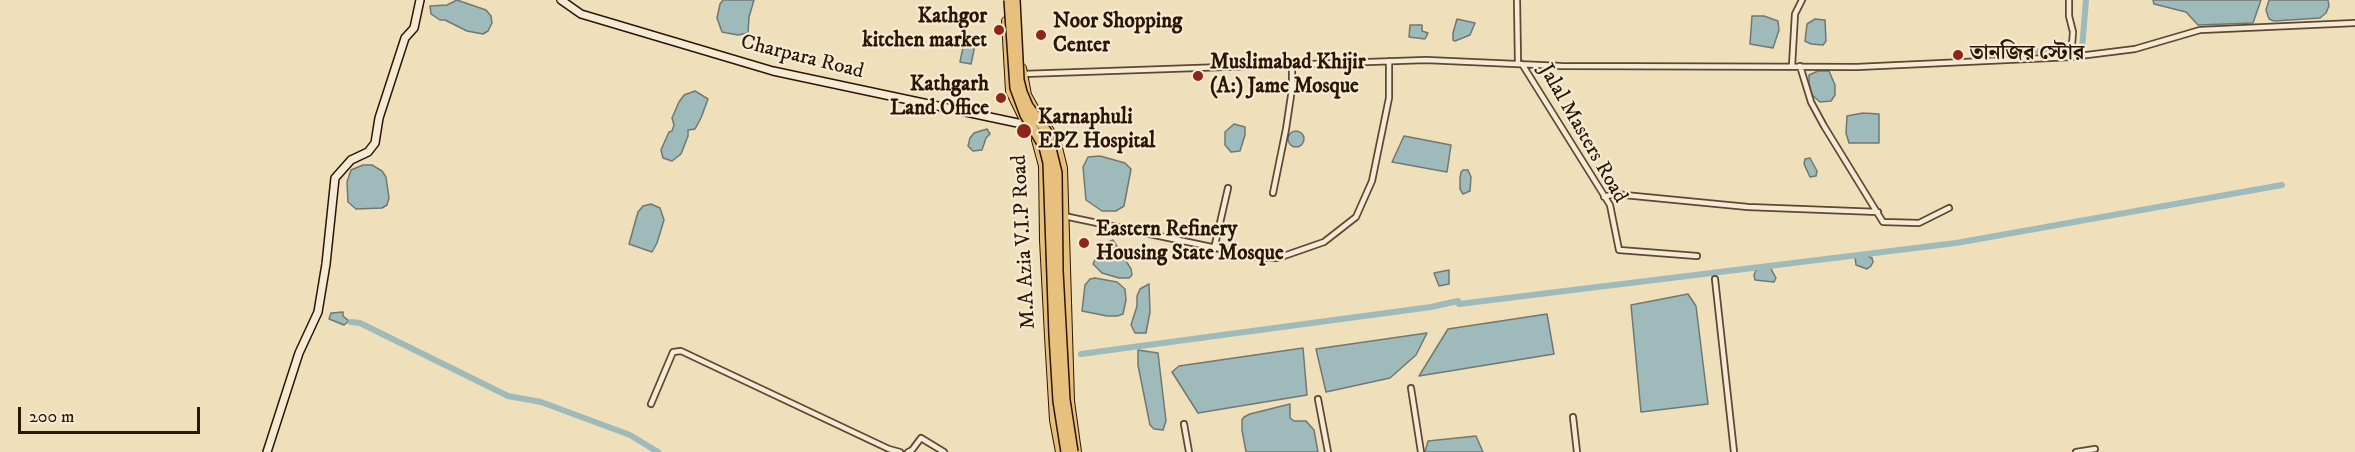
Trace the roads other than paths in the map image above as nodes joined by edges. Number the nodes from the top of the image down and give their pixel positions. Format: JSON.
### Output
{"nodes":[{"id":1,"x":420,"y":0,"type":"edge"},
{"id":2,"x":561,"y":0,"type":"edge"},
{"id":3,"x":1007,"y":0,"type":"edge"},
{"id":4,"x":1017,"y":0,"type":"edge"},
{"id":5,"x":1517,"y":0,"type":"edge"},
{"id":6,"x":1802,"y":0,"type":"edge"},
{"id":7,"x":2069,"y":0,"type":"edge"},
{"id":8,"x":2355,"y":23,"type":"edge"},
{"id":9,"x":2071,"y":57,"type":"junction"},
{"id":10,"x":1389,"y":61,"type":"junction"},
{"id":11,"x":1520,"y":64,"type":"junction"},
{"id":12,"x":1292,"y":65,"type":"junction"},
{"id":13,"x":1792,"y":66,"type":"junction"},
{"id":14,"x":1800,"y":66,"type":"junction"},
{"id":15,"x":1023,"y":74,"type":"junction"},
{"id":16,"x":1043,"y":122,"type":"junction"},
{"id":17,"x":1027,"y":125,"type":"junction"},
{"id":18,"x":1228,"y":188,"type":"dead end"},
{"id":19,"x":1273,"y":193,"type":"dead end"},
{"id":20,"x":1604,"y":197,"type":"junction"},
{"id":21,"x":1949,"y":208,"type":"dead end"},
{"id":22,"x":1878,"y":213,"type":"junction"},
{"id":23,"x":1064,"y":216,"type":"junction"},
{"id":24,"x":1214,"y":249,"type":"junction"},
{"id":25,"x":1698,"y":256,"type":"dead end"},
{"id":26,"x":1715,"y":279,"type":"dead end"},
{"id":27,"x":1411,"y":388,"type":"dead end"},
{"id":28,"x":1318,"y":399,"type":"dead end"},
{"id":29,"x":651,"y":404,"type":"dead end"},
{"id":30,"x":1573,"y":417,"type":"dead end"},
{"id":31,"x":1184,"y":424,"type":"dead end"},
{"id":32,"x":2095,"y":448,"type":"dead end"},
{"id":33,"x":267,"y":452,"type":"edge"},
{"id":34,"x":900,"y":452,"type":"edge"},
{"id":35,"x":908,"y":452,"type":"edge"},
{"id":36,"x":944,"y":452,"type":"edge"},
{"id":37,"x":1060,"y":452,"type":"edge"},
{"id":38,"x":1066,"y":452,"type":"edge"},
{"id":39,"x":1075,"y":452,"type":"edge"},
{"id":40,"x":1189,"y":452,"type":"edge"},
{"id":41,"x":1328,"y":452,"type":"edge"},
{"id":42,"x":1421,"y":452,"type":"edge"},
{"id":43,"x":1577,"y":452,"type":"edge"},
{"id":44,"x":1734,"y":452,"type":"edge"},
{"id":45,"x":2076,"y":452,"type":"edge"}],
"edges":[{"from":1,"to":33,"type":"street"},
{"from":2,"to":17,"type":"street","name":"Charpara Road"},
{"from":3,"to":17,"type":"main road","name":"M.A Azia V.I.P Road"},
{"from":3,"to":38,"type":"highway","bridge":true},
{"from":4,"to":15,"type":"main road","name":"M.A Azia V.I.P Road"},
{"from":4,"to":39,"type":"highway","bridge":true},
{"from":5,"to":11,"type":"street"},
{"from":6,"to":13,"type":"street"},
{"from":7,"to":9,"type":"street"},
{"from":8,"to":9,"type":"street"},
{"from":9,"to":14,"type":"street"},
{"from":10,"to":11,"type":"street"},
{"from":10,"to":12,"type":"street"},
{"from":10,"to":24,"type":"street"},
{"from":11,"to":13,"type":"street"},
{"from":11,"to":20,"type":"street","name":"Jalal Masters Road"},
{"from":12,"to":15,"type":"street"},
{"from":12,"to":19,"type":"street"},
{"from":13,"to":14,"type":"street"},
{"from":14,"to":22,"type":"street"},
{"from":15,"to":16,"type":"main road","name":"M.A Azia V.I.P Road"},
{"from":16,"to":17,"type":"street","name":"Charpara Road"},
{"from":16,"to":23,"type":"main road","name":"M.A Azia V.I.P Road"},
{"from":17,"to":37,"type":"main road","name":"M.A Azia V.I.P Road"},
{"from":18,"to":24,"type":"street"},
{"from":20,"to":22,"type":"street"},
{"from":20,"to":25,"type":"street","name":"Jalal Masters Road"},
{"from":21,"to":22,"type":"street"},
{"from":23,"to":24,"type":"street"},
{"from":23,"to":39,"type":"main road"},
{"from":26,"to":44,"type":"street"},
{"from":27,"to":42,"type":"street"},
{"from":28,"to":41,"type":"street"},
{"from":29,"to":34,"type":"street"},
{"from":30,"to":43,"type":"street"},
{"from":31,"to":40,"type":"street"},
{"from":32,"to":45,"type":"street"},
{"from":35,"to":36,"type":"street"}]}
